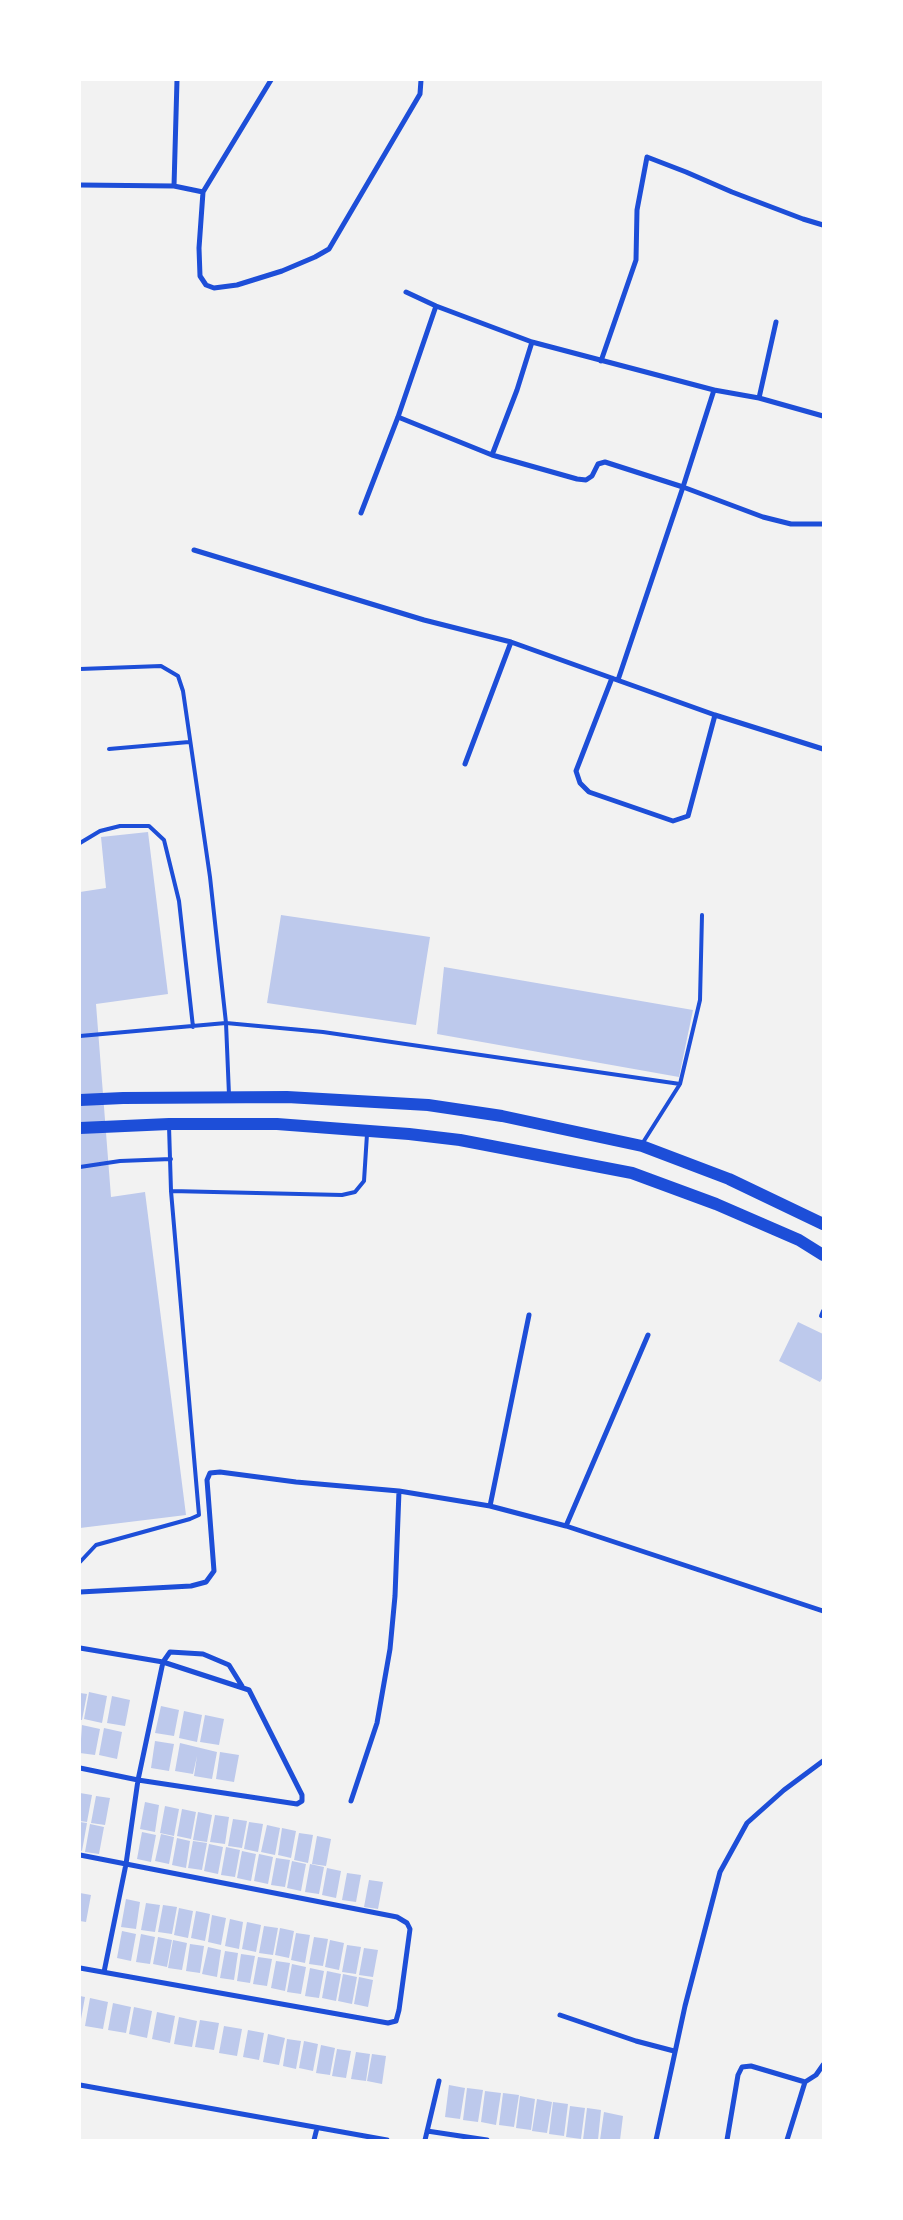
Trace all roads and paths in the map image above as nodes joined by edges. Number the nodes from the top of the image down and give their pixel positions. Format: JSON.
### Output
{"nodes":[{"id":1,"x":177,"y":80,"type":"edge"},
{"id":2,"x":271,"y":80,"type":"edge"},
{"id":3,"x":421,"y":80,"type":"edge"},
{"id":4,"x":80,"y":185,"type":"edge"},
{"id":5,"x":174,"y":186,"type":"junction"},
{"id":6,"x":203,"y":192,"type":"junction"},
{"id":7,"x":823,"y":225,"type":"edge"},
{"id":8,"x":406,"y":292,"type":"dead end"},
{"id":9,"x":436,"y":306,"type":"junction"},
{"id":10,"x":776,"y":322,"type":"dead end"},
{"id":11,"x":532,"y":342,"type":"junction"},
{"id":12,"x":601,"y":361,"type":"junction"},
{"id":13,"x":714,"y":390,"type":"junction"},
{"id":14,"x":759,"y":398,"type":"junction"},
{"id":15,"x":823,"y":416,"type":"edge"},
{"id":16,"x":398,"y":417,"type":"junction"},
{"id":17,"x":492,"y":455,"type":"junction"},
{"id":18,"x":684,"y":487,"type":"junction"},
{"id":19,"x":361,"y":513,"type":"dead end"},
{"id":20,"x":823,"y":524,"type":"edge"},
{"id":21,"x":194,"y":550,"type":"dead end"},
{"id":22,"x":511,"y":642,"type":"junction"},
{"id":23,"x":80,"y":669,"type":"edge"},
{"id":24,"x":612,"y":678,"type":"junction"},
{"id":25,"x":618,"y":680,"type":"junction"},
{"id":26,"x":715,"y":715,"type":"junction"},
{"id":27,"x":189,"y":742,"type":"junction"},
{"id":28,"x":109,"y":749,"type":"dead end"},
{"id":29,"x":823,"y":749,"type":"edge"},
{"id":30,"x":465,"y":764,"type":"dead end"},
{"id":31,"x":80,"y":843,"type":"edge"},
{"id":32,"x":702,"y":915,"type":"dead end"},
{"id":33,"x":226,"y":1023,"type":"junction"},
{"id":34,"x":193,"y":1027,"type":"junction"},
{"id":35,"x":80,"y":1036,"type":"edge"},
{"id":36,"x":680,"y":1084,"type":"junction"},
{"id":37,"x":230,"y":1097,"type":"junction"},
{"id":38,"x":80,"y":1100,"type":"edge"},
{"id":39,"x":169,"y":1124,"type":"junction"},
{"id":40,"x":80,"y":1128,"type":"edge"},
{"id":41,"x":368,"y":1130,"type":"junction"},
{"id":42,"x":642,"y":1146,"type":"junction"},
{"id":43,"x":171,"y":1159,"type":"junction"},
{"id":44,"x":80,"y":1167,"type":"edge"},
{"id":45,"x":171,"y":1191,"type":"junction"},
{"id":46,"x":823,"y":1224,"type":"edge"},
{"id":47,"x":823,"y":1255,"type":"edge"},
{"id":48,"x":823,"y":1311,"type":"edge"},
{"id":49,"x":529,"y":1315,"type":"dead end"},
{"id":50,"x":821,"y":1316,"type":"dead end"},
{"id":51,"x":648,"y":1334,"type":"dead end"},
{"id":52,"x":399,"y":1491,"type":"junction"},
{"id":53,"x":490,"y":1506,"type":"junction"},
{"id":54,"x":566,"y":1526,"type":"junction"},
{"id":55,"x":80,"y":1562,"type":"edge"},
{"id":56,"x":80,"y":1592,"type":"edge"},
{"id":57,"x":823,"y":1611,"type":"edge"},
{"id":58,"x":80,"y":1648,"type":"edge"},
{"id":59,"x":163,"y":1662,"type":"junction"},
{"id":60,"x":242,"y":1686,"type":"junction"},
{"id":61,"x":823,"y":1761,"type":"edge"},
{"id":62,"x":80,"y":1768,"type":"edge"},
{"id":63,"x":138,"y":1780,"type":"junction"},
{"id":64,"x":351,"y":1801,"type":"dead end"},
{"id":65,"x":80,"y":1854,"type":"edge"},
{"id":66,"x":126,"y":1864,"type":"junction"},
{"id":67,"x":80,"y":1968,"type":"edge"},
{"id":68,"x":104,"y":1972,"type":"junction"},
{"id":69,"x":560,"y":2015,"type":"dead end"},
{"id":70,"x":674,"y":2051,"type":"junction"},
{"id":71,"x":823,"y":2065,"type":"edge"},
{"id":72,"x":439,"y":2081,"type":"dead end"},
{"id":73,"x":805,"y":2082,"type":"junction"},
{"id":74,"x":80,"y":2085,"type":"edge"},
{"id":75,"x":317,"y":2128,"type":"junction"},
{"id":76,"x":427,"y":2130,"type":"junction"},
{"id":77,"x":314,"y":2140,"type":"edge"},
{"id":78,"x":387,"y":2140,"type":"edge"},
{"id":79,"x":425,"y":2140,"type":"edge"},
{"id":80,"x":487,"y":2140,"type":"edge"},
{"id":81,"x":656,"y":2140,"type":"edge"},
{"id":82,"x":727,"y":2140,"type":"edge"},
{"id":83,"x":787,"y":2140,"type":"edge"}],
"edges":[{"from":1,"to":5,"type":"street"},
{"from":2,"to":6,"type":"street"},
{"from":3,"to":6,"type":"street"},
{"from":4,"to":5,"type":"street"},
{"from":5,"to":6,"type":"street"},
{"from":7,"to":12,"type":"street"},
{"from":8,"to":9,"type":"street"},
{"from":9,"to":11,"type":"street"},
{"from":9,"to":16,"type":"street"},
{"from":10,"to":14,"type":"street"},
{"from":11,"to":12,"type":"street"},
{"from":11,"to":17,"type":"street"},
{"from":12,"to":13,"type":"street"},
{"from":13,"to":14,"type":"street"},
{"from":13,"to":18,"type":"street"},
{"from":14,"to":15,"type":"street"},
{"from":16,"to":17,"type":"street"},
{"from":16,"to":19,"type":"street"},
{"from":17,"to":18,"type":"street"},
{"from":18,"to":20,"type":"street"},
{"from":18,"to":25,"type":"street"},
{"from":21,"to":22,"type":"street"},
{"from":22,"to":24,"type":"street"},
{"from":22,"to":30,"type":"street"},
{"from":23,"to":27,"type":"lane"},
{"from":24,"to":25,"type":"street"},
{"from":24,"to":26,"type":"street"},
{"from":25,"to":26,"type":"street"},
{"from":26,"to":29,"type":"street"},
{"from":27,"to":28,"type":"lane"},
{"from":27,"to":33,"type":"lane"},
{"from":31,"to":34,"type":"lane"},
{"from":32,"to":36,"type":"lane"},
{"from":33,"to":34,"type":"lane"},
{"from":33,"to":36,"type":"lane"},
{"from":33,"to":37,"type":"lane"},
{"from":34,"to":35,"type":"lane"},
{"from":36,"to":42,"type":"lane"},
{"from":37,"to":38,"type":"main road"},
{"from":37,"to":42,"type":"main road"},
{"from":39,"to":40,"type":"main road"},
{"from":39,"to":41,"type":"main road"},
{"from":39,"to":43,"type":"lane"},
{"from":41,"to":45,"type":"lane"},
{"from":41,"to":47,"type":"main road"},
{"from":42,"to":46,"type":"main road"},
{"from":43,"to":44,"type":"lane"},
{"from":43,"to":45,"type":"lane"},
{"from":45,"to":55,"type":"lane"},
{"from":48,"to":50,"type":"lane"},
{"from":49,"to":53,"type":"street"},
{"from":51,"to":54,"type":"street"},
{"from":52,"to":53,"type":"street"},
{"from":52,"to":56,"type":"street"},
{"from":52,"to":64,"type":"street"},
{"from":53,"to":54,"type":"street"},
{"from":54,"to":57,"type":"street"},
{"from":58,"to":59,"type":"street"},
{"from":59,"to":60,"type":"street"},
{"from":59,"to":60,"type":"street"},
{"from":59,"to":63,"type":"street"},
{"from":60,"to":63,"type":"street"},
{"from":61,"to":70,"type":"street"},
{"from":62,"to":63,"type":"street"},
{"from":63,"to":66,"type":"street"},
{"from":65,"to":66,"type":"street"},
{"from":66,"to":68,"type":"street"},
{"from":66,"to":68,"type":"street"},
{"from":67,"to":68,"type":"street"},
{"from":69,"to":70,"type":"street"},
{"from":70,"to":81,"type":"street"},
{"from":71,"to":73,"type":"street"},
{"from":72,"to":76,"type":"street"},
{"from":73,"to":82,"type":"street"},
{"from":73,"to":83,"type":"street"},
{"from":74,"to":75,"type":"street"},
{"from":75,"to":77,"type":"street"},
{"from":75,"to":78,"type":"street"},
{"from":76,"to":79,"type":"street"},
{"from":76,"to":80,"type":"street"}]}
